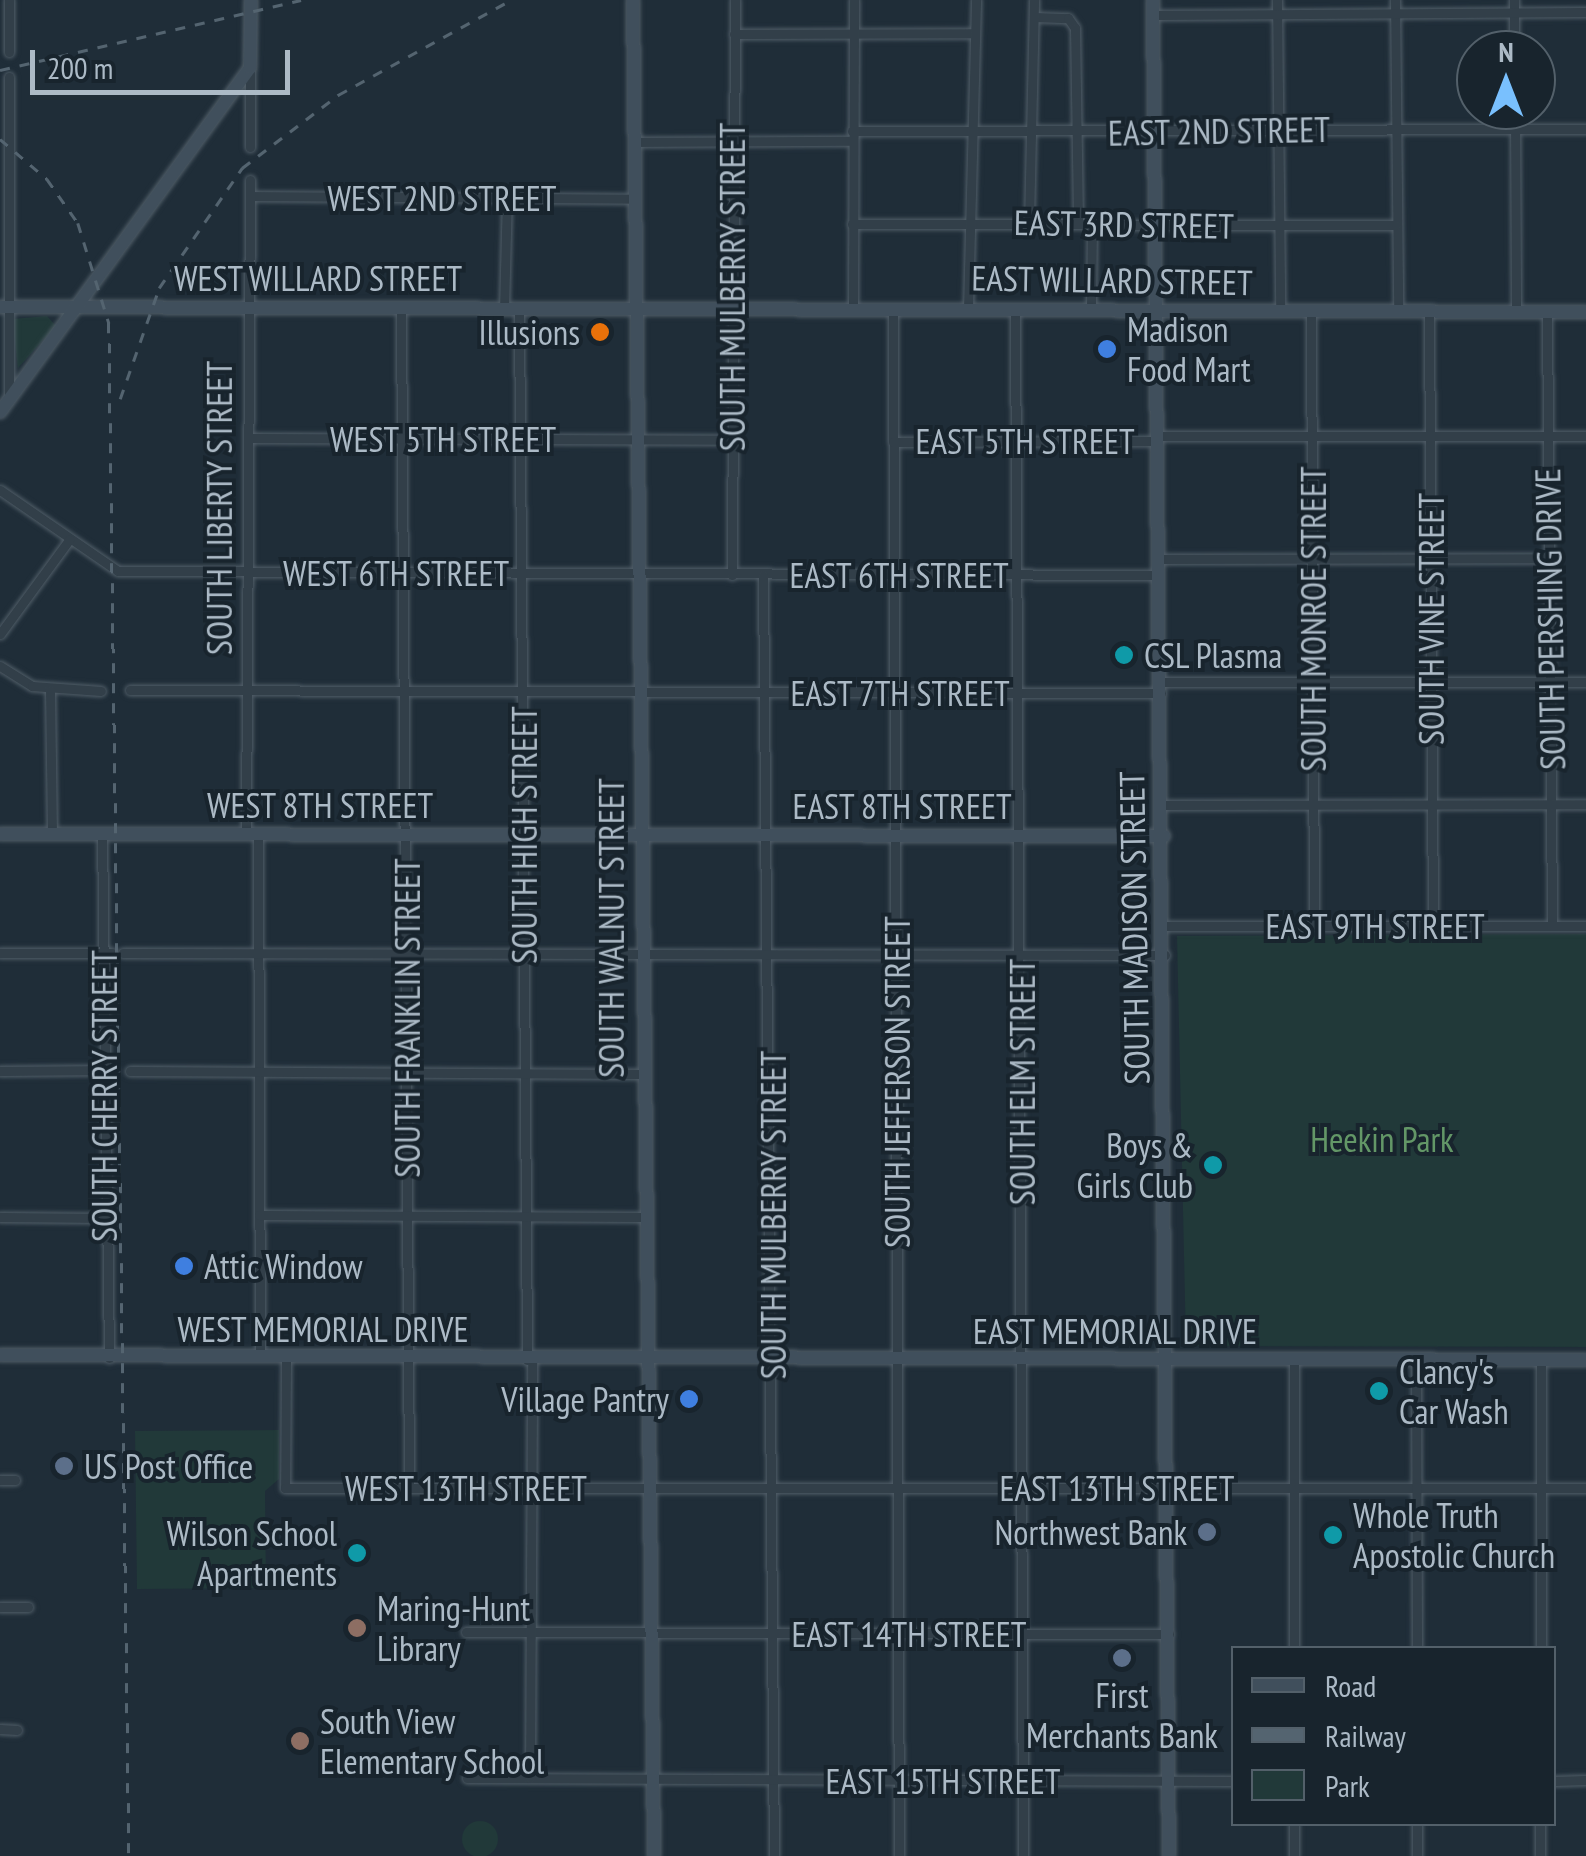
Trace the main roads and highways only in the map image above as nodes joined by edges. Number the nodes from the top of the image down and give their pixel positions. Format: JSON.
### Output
{"nodes":[{"id":1,"x":251,"y":0,"type":"edge"},
{"id":2,"x":633,"y":0,"type":"edge"},
{"id":3,"x":1153,"y":0,"type":"edge"},
{"id":4,"x":4,"y":307,"type":"edge"},
{"id":5,"x":636,"y":309,"type":"junction"},
{"id":6,"x":1156,"y":309,"type":"junction"},
{"id":7,"x":73,"y":310,"type":"junction"},
{"id":8,"x":1586,"y":312,"type":"edge"},
{"id":9,"x":0,"y":412,"type":"edge"},
{"id":10,"x":0,"y":834,"type":"edge"},
{"id":11,"x":640,"y":836,"type":"junction"},
{"id":12,"x":1164,"y":836,"type":"junction"},
{"id":13,"x":0,"y":1356,"type":"edge"},
{"id":14,"x":645,"y":1360,"type":"junction"},
{"id":15,"x":1170,"y":1360,"type":"junction"},
{"id":16,"x":1586,"y":1360,"type":"edge"},
{"id":17,"x":654,"y":1856,"type":"edge"},
{"id":18,"x":1168,"y":1856,"type":"edge"}],
"edges":[{"from":1,"to":7,"type":"main road"},
{"from":2,"to":5,"type":"main road","name":"SOUTH WALNUT STREET"},
{"from":3,"to":6,"type":"main road","name":"SOUTH MADISON STREET"},
{"from":4,"to":7,"type":"main road","name":"WEST WILLARD STREET"},
{"from":5,"to":6,"type":"main road","name":"EAST WILLARD STREET"},
{"from":5,"to":7,"type":"main road","name":"WEST WILLARD STREET"},
{"from":5,"to":11,"type":"main road","name":"SOUTH WALNUT STREET"},
{"from":6,"to":8,"type":"main road","name":"EAST WILLARD STREET"},
{"from":6,"to":12,"type":"main road","name":"SOUTH MADISON STREET"},
{"from":7,"to":9,"type":"main road"},
{"from":10,"to":11,"type":"main road","name":"WEST 8TH STREET"},
{"from":11,"to":12,"type":"main road","name":"EAST 8TH STREET"},
{"from":11,"to":14,"type":"main road","name":"SOUTH WALNUT STREET"},
{"from":12,"to":15,"type":"main road","name":"SOUTH MADISON STREET"},
{"from":13,"to":14,"type":"main road","name":"WEST MEMORIAL DRIVE"},
{"from":14,"to":15,"type":"main road","name":"EAST MEMORIAL DRIVE"},
{"from":14,"to":17,"type":"main road","name":"SOUTH WALNUT STREET"},
{"from":15,"to":16,"type":"main road","name":"EAST MEMORIAL DRIVE"},
{"from":15,"to":18,"type":"main road","name":"SOUTH MADISON STREET"}]}
